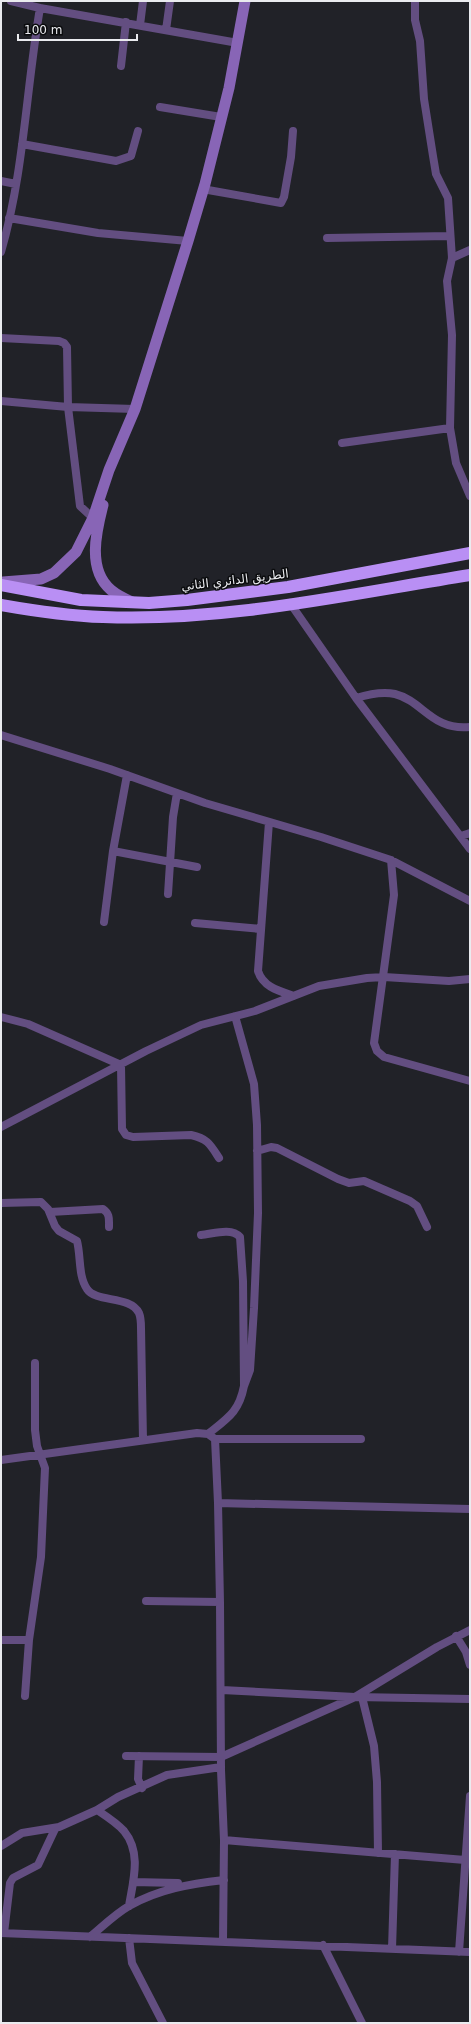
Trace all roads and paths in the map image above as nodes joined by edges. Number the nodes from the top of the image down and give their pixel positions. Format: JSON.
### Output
{"nodes":[{"id":1,"x":11,"y":1,"type":"edge"},
{"id":2,"x":143,"y":1,"type":"edge"},
{"id":3,"x":170,"y":1,"type":"edge"},
{"id":4,"x":245,"y":1,"type":"edge"},
{"id":5,"x":252,"y":1,"type":"edge"},
{"id":6,"x":415,"y":1,"type":"edge"},
{"id":7,"x":40,"y":8,"type":"junction"},
{"id":8,"x":126,"y":22,"type":"junction"},
{"id":9,"x":140,"y":25,"type":"junction"},
{"id":10,"x":166,"y":30,"type":"junction"},
{"id":11,"x":238,"y":43,"type":"junction"},
{"id":12,"x":121,"y":66,"type":"dead end"},
{"id":13,"x":160,"y":107,"type":"dead end"},
{"id":14,"x":221,"y":117,"type":"junction"},
{"id":15,"x":138,"y":131,"type":"dead end"},
{"id":16,"x":293,"y":131,"type":"dead end"},
{"id":17,"x":22,"y":144,"type":"junction"},
{"id":18,"x":1,"y":181,"type":"edge"},
{"id":19,"x":16,"y":184,"type":"junction"},
{"id":20,"x":208,"y":190,"type":"junction"},
{"id":21,"x":9,"y":218,"type":"junction"},
{"id":22,"x":450,"y":236,"type":"junction"},
{"id":23,"x":327,"y":238,"type":"dead end"},
{"id":24,"x":188,"y":241,"type":"junction"},
{"id":25,"x":470,"y":250,"type":"edge"},
{"id":26,"x":1,"y":252,"type":"edge"},
{"id":27,"x":452,"y":258,"type":"junction"},
{"id":28,"x":1,"y":338,"type":"edge"},
{"id":29,"x":1,"y":401,"type":"edge"},
{"id":30,"x":68,"y":407,"type":"junction"},
{"id":31,"x":135,"y":409,"type":"junction"},
{"id":32,"x":450,"y":428,"type":"junction"},
{"id":33,"x":342,"y":443,"type":"dead end"},
{"id":34,"x":470,"y":496,"type":"edge"},
{"id":35,"x":92,"y":518,"type":"junction"},
{"id":36,"x":470,"y":553,"type":"edge"},
{"id":37,"x":470,"y":575,"type":"edge"},
{"id":38,"x":1,"y":584,"type":"edge"},
{"id":39,"x":133,"y":602,"type":"junction"},
{"id":40,"x":290,"y":603,"type":"junction"},
{"id":41,"x":1,"y":605,"type":"edge"},
{"id":42,"x":356,"y":698,"type":"junction"},
{"id":43,"x":470,"y":727,"type":"edge"},
{"id":44,"x":1,"y":735,"type":"edge"},
{"id":45,"x":127,"y":775,"type":"junction"},
{"id":46,"x":178,"y":793,"type":"junction"},
{"id":47,"x":269,"y":822,"type":"junction"},
{"id":48,"x":470,"y":833,"type":"edge"},
{"id":49,"x":461,"y":836,"type":"junction"},
{"id":50,"x":470,"y":849,"type":"edge"},
{"id":51,"x":113,"y":851,"type":"junction"},
{"id":52,"x":391,"y":860,"type":"junction"},
{"id":53,"x":170,"y":863,"type":"junction"},
{"id":54,"x":197,"y":867,"type":"dead end"},
{"id":55,"x":168,"y":894,"type":"dead end"},
{"id":56,"x":470,"y":901,"type":"edge"},
{"id":57,"x":104,"y":922,"type":"dead end"},
{"id":58,"x":195,"y":923,"type":"dead end"},
{"id":59,"x":261,"y":929,"type":"junction"},
{"id":60,"x":384,"y":977,"type":"junction"},
{"id":61,"x":470,"y":979,"type":"edge"},
{"id":62,"x":294,"y":996,"type":"junction"},
{"id":63,"x":235,"y":1016,"type":"junction"},
{"id":64,"x":1,"y":1017,"type":"edge"},
{"id":65,"x":121,"y":1065,"type":"junction"},
{"id":66,"x":470,"y":1081,"type":"edge"},
{"id":67,"x":1,"y":1127,"type":"edge"},
{"id":68,"x":257,"y":1151,"type":"junction"},
{"id":69,"x":219,"y":1158,"type":"dead end"},
{"id":70,"x":1,"y":1203,"type":"edge"},
{"id":71,"x":50,"y":1212,"type":"junction"},
{"id":72,"x":109,"y":1227,"type":"dead end"},
{"id":73,"x":427,"y":1227,"type":"dead end"},
{"id":74,"x":201,"y":1235,"type":"dead end"},
{"id":75,"x":35,"y":1364,"type":"dead end"},
{"id":76,"x":244,"y":1386,"type":"junction"},
{"id":77,"x":211,"y":1436,"type":"junction"},
{"id":78,"x":361,"y":1439,"type":"dead end"},
{"id":79,"x":143,"y":1440,"type":"junction"},
{"id":80,"x":40,"y":1454,"type":"junction"},
{"id":81,"x":1,"y":1460,"type":"edge"},
{"id":82,"x":218,"y":1503,"type":"junction"},
{"id":83,"x":470,"y":1509,"type":"edge"},
{"id":84,"x":146,"y":1601,"type":"dead end"},
{"id":85,"x":220,"y":1602,"type":"junction"},
{"id":86,"x":470,"y":1630,"type":"edge"},
{"id":87,"x":456,"y":1636,"type":"junction"},
{"id":88,"x":1,"y":1640,"type":"edge"},
{"id":89,"x":29,"y":1640,"type":"junction"},
{"id":90,"x":470,"y":1665,"type":"edge"},
{"id":91,"x":222,"y":1690,"type":"junction"},
{"id":92,"x":25,"y":1696,"type":"dead end"},
{"id":93,"x":359,"y":1697,"type":"junction"},
{"id":94,"x":470,"y":1699,"type":"edge"},
{"id":95,"x":126,"y":1756,"type":"dead end"},
{"id":96,"x":139,"y":1756,"type":"junction"},
{"id":97,"x":221,"y":1757,"type":"junction"},
{"id":98,"x":221,"y":1767,"type":"junction"},
{"id":99,"x":142,"y":1788,"type":"junction"},
{"id":100,"x":470,"y":1796,"type":"edge"},
{"id":101,"x":97,"y":1810,"type":"junction"},
{"id":102,"x":55,"y":1829,"type":"junction"},
{"id":103,"x":224,"y":1840,"type":"junction"},
{"id":104,"x":1,"y":1846,"type":"edge"},
{"id":105,"x":378,"y":1853,"type":"junction"},
{"id":106,"x":395,"y":1854,"type":"junction"},
{"id":107,"x":465,"y":1860,"type":"junction"},
{"id":108,"x":224,"y":1880,"type":"junction"},
{"id":109,"x":133,"y":1882,"type":"junction"},
{"id":110,"x":188,"y":1884,"type":"junction"},
{"id":111,"x":129,"y":1906,"type":"junction"},
{"id":112,"x":2,"y":1933,"type":"edge"},
{"id":113,"x":90,"y":1937,"type":"junction"},
{"id":114,"x":129,"y":1938,"type":"junction"},
{"id":115,"x":223,"y":1941,"type":"junction"},
{"id":116,"x":323,"y":1946,"type":"junction"},
{"id":117,"x":392,"y":1949,"type":"junction"},
{"id":118,"x":459,"y":1952,"type":"junction"},
{"id":119,"x":470,"y":1952,"type":"edge"},
{"id":120,"x":163,"y":2023,"type":"edge"},
{"id":121,"x":362,"y":2023,"type":"edge"}],
"edges":[{"from":1,"to":7,"type":"street"},
{"from":2,"to":9,"type":"street"},
{"from":3,"to":10,"type":"street"},
{"from":4,"to":11,"type":"street"},
{"from":5,"to":20,"type":"street"},
{"from":6,"to":22,"type":"street"},
{"from":7,"to":8,"type":"street"},
{"from":7,"to":17,"type":"street"},
{"from":8,"to":9,"type":"street"},
{"from":8,"to":12,"type":"street"},
{"from":9,"to":10,"type":"street"},
{"from":10,"to":11,"type":"street"},
{"from":11,"to":14,"type":"street"},
{"from":13,"to":14,"type":"street"},
{"from":14,"to":24,"type":"street"},
{"from":15,"to":17,"type":"street"},
{"from":16,"to":20,"type":"street"},
{"from":17,"to":19,"type":"street"},
{"from":18,"to":19,"type":"street"},
{"from":19,"to":21,"type":"street"},
{"from":20,"to":39,"type":"street"},
{"from":21,"to":24,"type":"street"},
{"from":21,"to":26,"type":"street"},
{"from":22,"to":23,"type":"street"},
{"from":22,"to":27,"type":"street"},
{"from":24,"to":31,"type":"street"},
{"from":25,"to":27,"type":"street"},
{"from":27,"to":32,"type":"street"},
{"from":28,"to":30,"type":"street"},
{"from":29,"to":30,"type":"street"},
{"from":30,"to":31,"type":"street"},
{"from":30,"to":35,"type":"street"},
{"from":31,"to":35,"type":"street"},
{"from":32,"to":33,"type":"street"},
{"from":32,"to":34,"type":"street"},
{"from":35,"to":38,"type":"street"},
{"from":36,"to":39,"type":"highway","name":"الطريق الدائري الثاني"},
{"from":37,"to":40,"type":"highway"},
{"from":38,"to":39,"type":"highway","name":"الطريق الدائري الثاني"},
{"from":40,"to":41,"type":"highway"},
{"from":40,"to":42,"type":"street"},
{"from":42,"to":43,"type":"street"},
{"from":42,"to":49,"type":"street"},
{"from":44,"to":45,"type":"street"},
{"from":45,"to":46,"type":"street"},
{"from":45,"to":51,"type":"street"},
{"from":46,"to":47,"type":"street"},
{"from":46,"to":53,"type":"street"},
{"from":47,"to":52,"type":"street"},
{"from":47,"to":59,"type":"street"},
{"from":48,"to":49,"type":"street"},
{"from":49,"to":50,"type":"street"},
{"from":51,"to":53,"type":"street"},
{"from":51,"to":57,"type":"street"},
{"from":52,"to":56,"type":"street"},
{"from":52,"to":60,"type":"street"},
{"from":53,"to":54,"type":"street"},
{"from":53,"to":55,"type":"street"},
{"from":58,"to":59,"type":"street"},
{"from":59,"to":62,"type":"street"},
{"from":60,"to":61,"type":"street"},
{"from":60,"to":62,"type":"street"},
{"from":60,"to":66,"type":"street"},
{"from":62,"to":63,"type":"street"},
{"from":63,"to":65,"type":"street"},
{"from":63,"to":68,"type":"street"},
{"from":64,"to":65,"type":"street"},
{"from":65,"to":67,"type":"street"},
{"from":65,"to":69,"type":"street"},
{"from":68,"to":73,"type":"street"},
{"from":68,"to":76,"type":"street"},
{"from":70,"to":71,"type":"street"},
{"from":71,"to":72,"type":"street"},
{"from":71,"to":79,"type":"street"},
{"from":74,"to":76,"type":"street"},
{"from":75,"to":80,"type":"street"},
{"from":76,"to":77,"type":"street"},
{"from":77,"to":78,"type":"street"},
{"from":77,"to":79,"type":"street"},
{"from":77,"to":82,"type":"street"},
{"from":79,"to":80,"type":"street"},
{"from":80,"to":81,"type":"street"},
{"from":80,"to":89,"type":"street"},
{"from":82,"to":83,"type":"street"},
{"from":82,"to":85,"type":"street"},
{"from":84,"to":85,"type":"street"},
{"from":85,"to":91,"type":"street"},
{"from":86,"to":87,"type":"street"},
{"from":87,"to":90,"type":"street"},
{"from":87,"to":93,"type":"street"},
{"from":88,"to":89,"type":"street"},
{"from":89,"to":92,"type":"street"},
{"from":91,"to":93,"type":"street"},
{"from":91,"to":97,"type":"street"},
{"from":93,"to":94,"type":"street"},
{"from":93,"to":97,"type":"street"},
{"from":93,"to":105,"type":"street"},
{"from":95,"to":96,"type":"street"},
{"from":96,"to":97,"type":"street"},
{"from":96,"to":99,"type":"street"},
{"from":97,"to":98,"type":"street"},
{"from":98,"to":99,"type":"street"},
{"from":98,"to":103,"type":"street"},
{"from":99,"to":101,"type":"street"},
{"from":100,"to":107,"type":"street"},
{"from":101,"to":102,"type":"street"},
{"from":101,"to":109,"type":"street"},
{"from":102,"to":104,"type":"street"},
{"from":102,"to":112,"type":"street"},
{"from":103,"to":105,"type":"street"},
{"from":103,"to":108,"type":"street"},
{"from":105,"to":106,"type":"street"},
{"from":106,"to":107,"type":"street"},
{"from":106,"to":117,"type":"street"},
{"from":107,"to":118,"type":"street"},
{"from":108,"to":110,"type":"street"},
{"from":108,"to":115,"type":"street"},
{"from":109,"to":110,"type":"street"},
{"from":109,"to":111,"type":"street"},
{"from":110,"to":111,"type":"street"},
{"from":111,"to":113,"type":"street"},
{"from":112,"to":113,"type":"street"},
{"from":113,"to":114,"type":"street"},
{"from":114,"to":115,"type":"street"},
{"from":114,"to":120,"type":"street"},
{"from":115,"to":116,"type":"street"},
{"from":116,"to":117,"type":"street"},
{"from":116,"to":121,"type":"street"},
{"from":117,"to":118,"type":"street"},
{"from":118,"to":119,"type":"street"}]}
